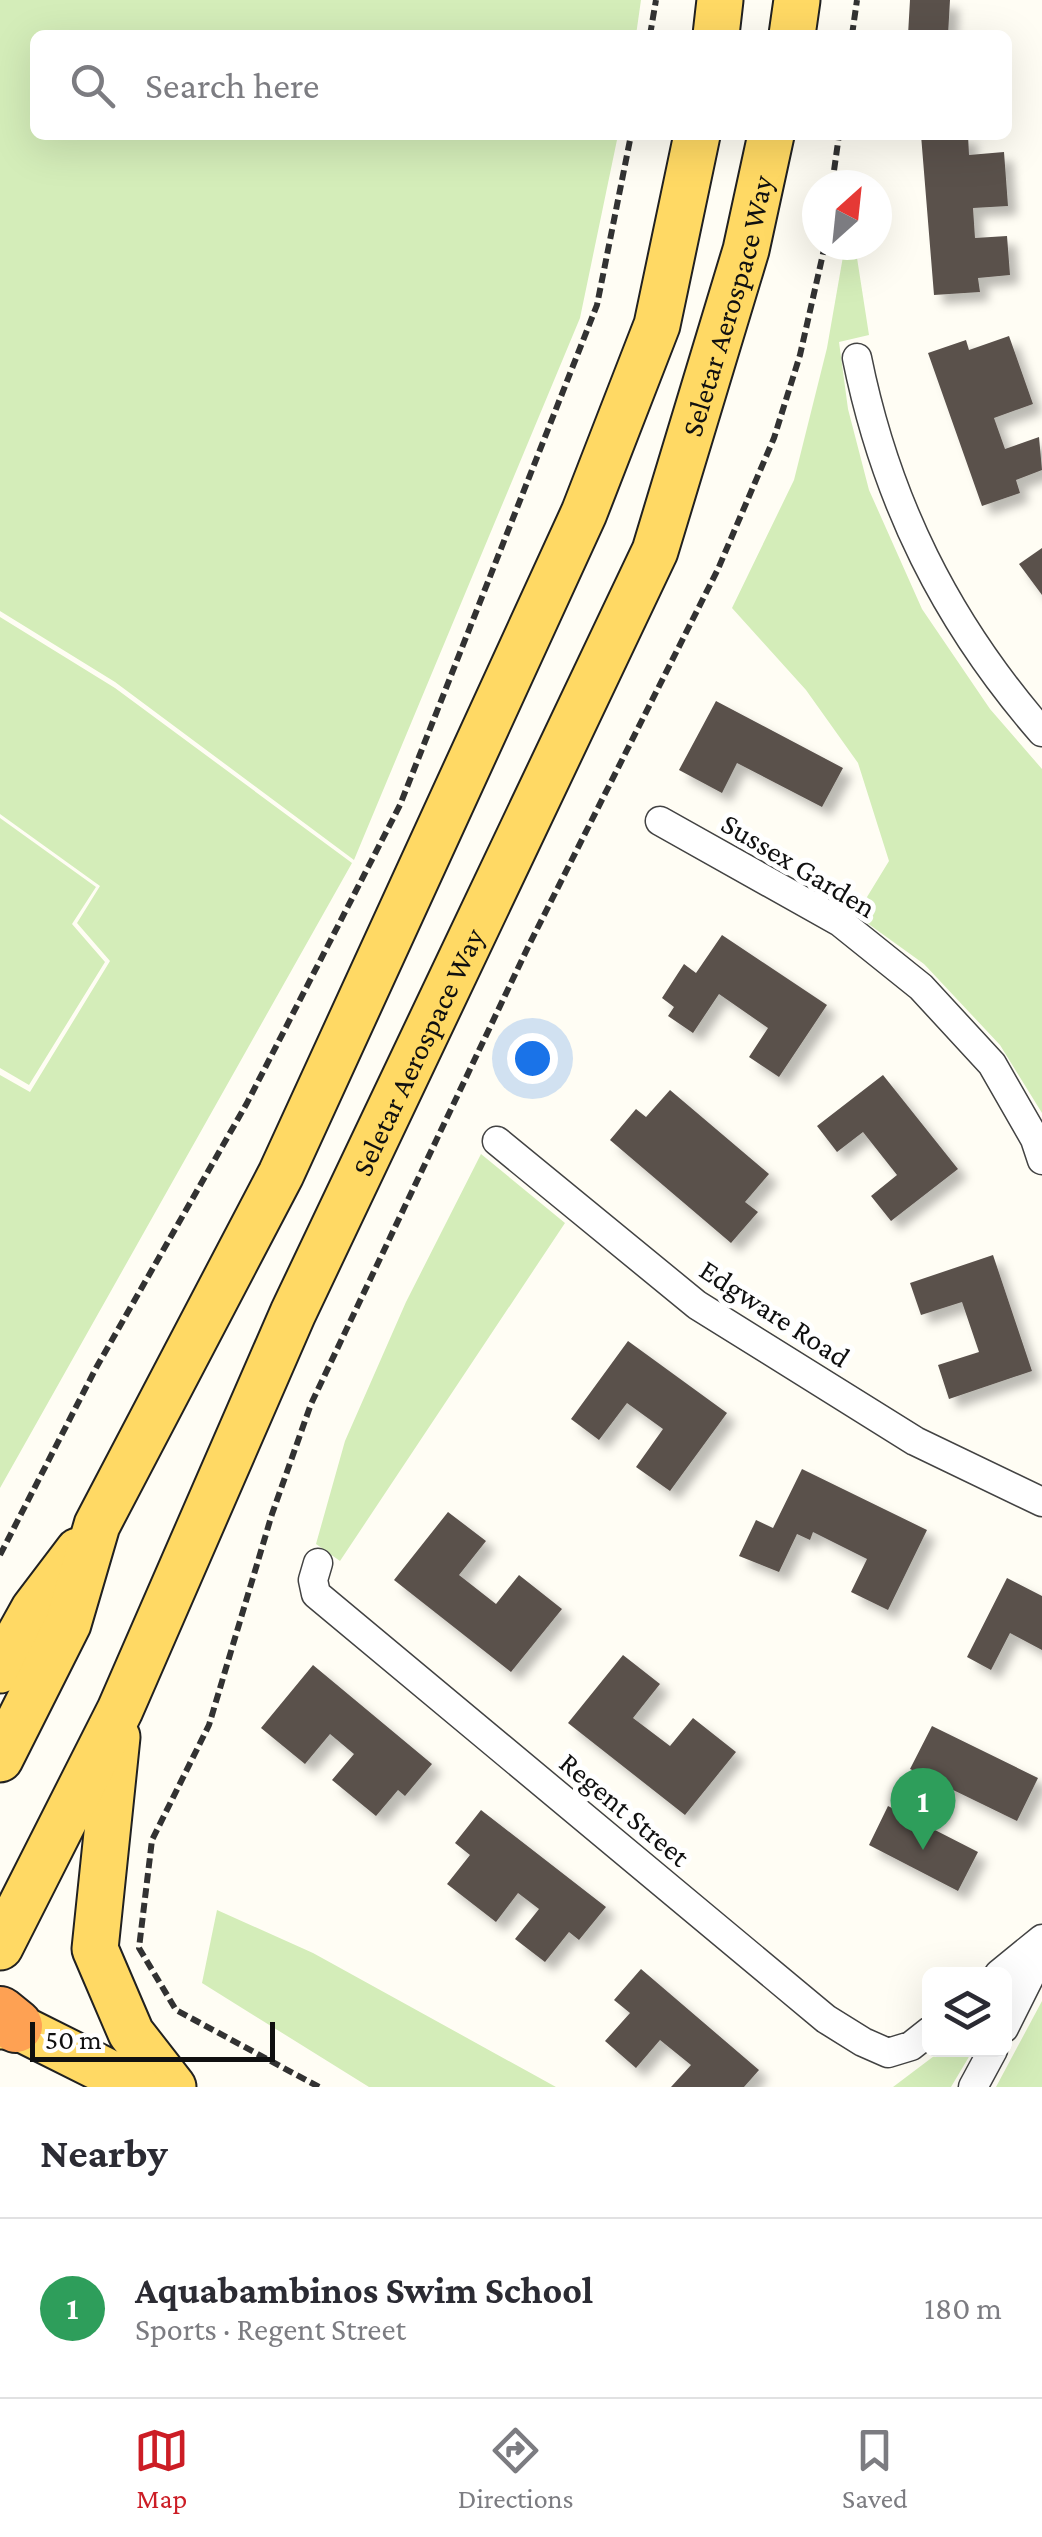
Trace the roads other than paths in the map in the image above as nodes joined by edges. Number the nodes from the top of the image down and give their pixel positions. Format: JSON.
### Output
{"nodes":[{"id":1,"x":720,"y":0,"type":"edge"},
{"id":2,"x":797,"y":0,"type":"edge"},
{"id":3,"x":717,"y":30,"type":"edge"},
{"id":4,"x":793,"y":30,"type":"edge"},
{"id":5,"x":696,"y":140,"type":"edge"},
{"id":6,"x":770,"y":140,"type":"edge"},
{"id":7,"x":857,"y":358,"type":"dead end"},
{"id":8,"x":1042,"y":732,"type":"edge"},
{"id":9,"x":660,"y":821,"type":"dead end"},
{"id":10,"x":497,"y":1141,"type":"dead end"},
{"id":11,"x":1042,"y":1160,"type":"edge"},
{"id":12,"x":1042,"y":1502,"type":"edge"},
{"id":13,"x":98,"y":1525,"type":"junction"},
{"id":14,"x":318,"y":1563,"type":"dead end"},
{"id":15,"x":0,"y":1670,"type":"edge"},
{"id":16,"x":120,"y":1710,"type":"junction"},
{"id":17,"x":0,"y":1759,"type":"edge"},
{"id":18,"x":1042,"y":1939,"type":"edge"},
{"id":19,"x":0,"y":1947,"type":"edge"},
{"id":20,"x":1042,"y":1952,"type":"edge"},
{"id":21,"x":1008,"y":1967,"type":"edge"},
{"id":22,"x":1012,"y":2012,"type":"edge"},
{"id":23,"x":5,"y":2022,"type":"edge"},
{"id":24,"x":922,"y":2038,"type":"edge"},
{"id":25,"x":989,"y":2057,"type":"edge"},
{"id":26,"x":138,"y":2087,"type":"edge"},
{"id":27,"x":174,"y":2087,"type":"edge"},
{"id":28,"x":974,"y":2087,"type":"edge"}],
"edges":[{"from":1,"to":3,"type":"main road"},
{"from":2,"to":4,"type":"main road"},
{"from":5,"to":13,"type":"main road","name":"Seletar Aerospace Way"},
{"from":6,"to":16,"type":"main road","name":"Seletar Aerospace Way"},
{"from":7,"to":8,"type":"street"},
{"from":9,"to":11,"type":"street","name":"Sussex Garden"},
{"from":10,"to":12,"type":"street","name":"Edgware Road"},
{"from":13,"to":15,"type":"main road"},
{"from":13,"to":17,"type":"main road","name":"Seletar Aerospace Way"},
{"from":14,"to":24,"type":"street","name":"Regent Street"},
{"from":16,"to":19,"type":"main road","name":"Seletar Aerospace Way"},
{"from":16,"to":27,"type":"main road"},
{"from":18,"to":21,"type":"street"},
{"from":20,"to":22,"type":"street"},
{"from":23,"to":26,"type":"main road"},
{"from":25,"to":28,"type":"street"}]}
